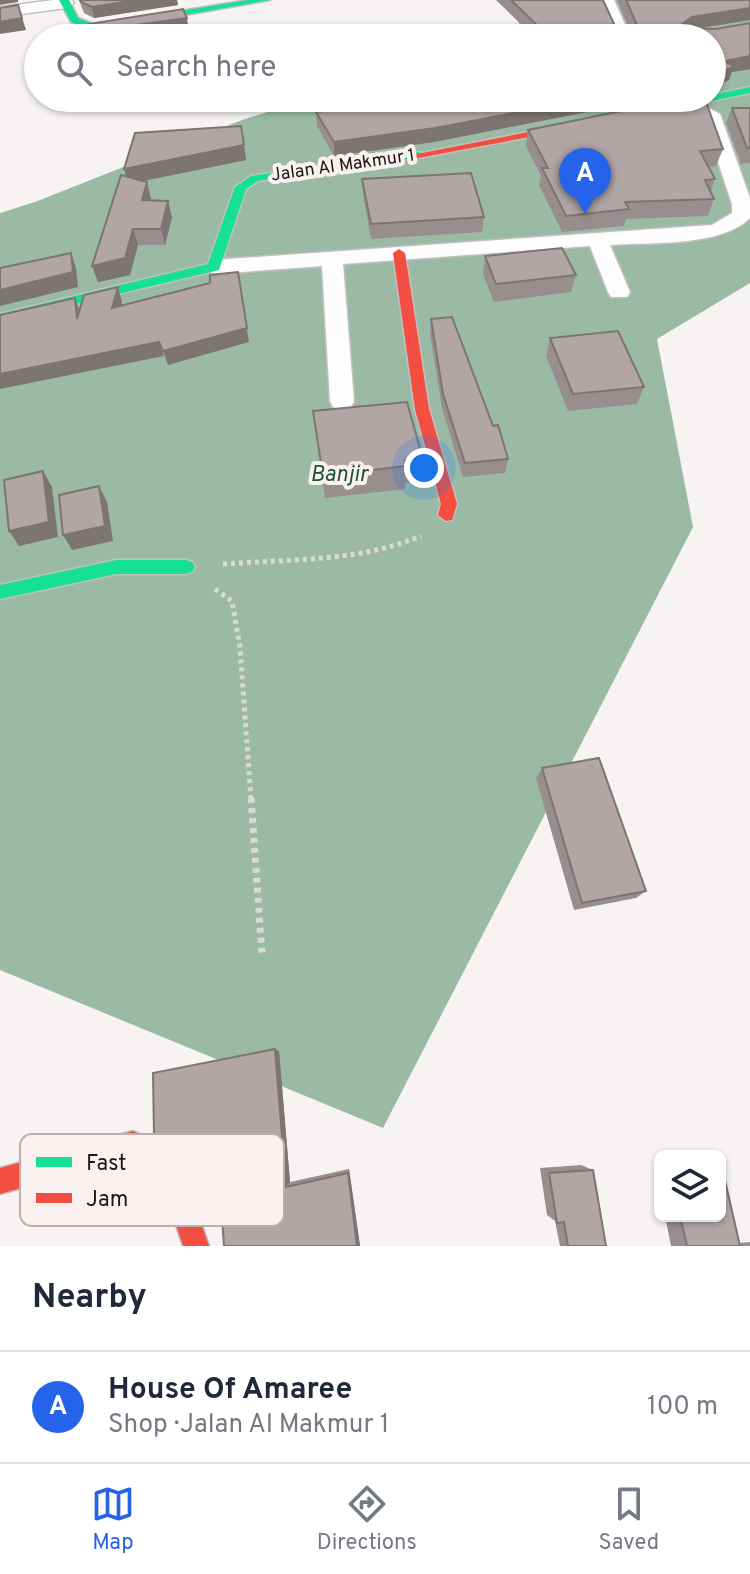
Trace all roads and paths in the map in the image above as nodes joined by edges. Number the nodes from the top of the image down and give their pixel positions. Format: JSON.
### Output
{"nodes":[{"id":1,"x":265,"y":0,"type":"edge"},
{"id":2,"x":606,"y":0,"type":"edge"},
{"id":3,"x":65,"y":2,"type":"edge"},
{"id":4,"x":0,"y":12,"type":"edge"},
{"id":5,"x":76,"y":24,"type":"edge"},
{"id":6,"x":118,"y":24,"type":"edge"},
{"id":7,"x":617,"y":24,"type":"edge"},
{"id":8,"x":750,"y":90,"type":"edge"},
{"id":9,"x":726,"y":94,"type":"edge"},
{"id":10,"x":641,"y":112,"type":"edge"},
{"id":11,"x":707,"y":112,"type":"edge"},
{"id":12,"x":711,"y":114,"type":"junction"},
{"id":13,"x":630,"y":115,"type":"edge"},
{"id":14,"x":737,"y":116,"type":"edge"},
{"id":15,"x":600,"y":121,"type":"edge"},
{"id":16,"x":598,"y":240,"type":"junction"},
{"id":17,"x":399,"y":253,"type":"junction"},
{"id":18,"x":332,"y":259,"type":"junction"},
{"id":19,"x":214,"y":267,"type":"junction"},
{"id":20,"x":619,"y":292,"type":"dead end"},
{"id":21,"x":0,"y":318,"type":"edge"},
{"id":22,"x":342,"y":401,"type":"dead end"},
{"id":23,"x":446,"y":515,"type":"joint"},
{"id":24,"x":186,"y":567,"type":"junction"},
{"id":25,"x":0,"y":592,"type":"edge"},
{"id":26,"x":262,"y":954,"type":"dead end"},
{"id":27,"x":20,"y":1175,"type":"edge"},
{"id":28,"x":0,"y":1181,"type":"edge"},
{"id":29,"x":190,"y":1226,"type":"edge"},
{"id":30,"x":196,"y":1246,"type":"edge"}],
"edges":[{"from":1,"to":6,"type":"street"},
{"from":2,"to":7,"type":"street"},
{"from":3,"to":4,"type":"street"},
{"from":3,"to":5,"type":"street"},
{"from":8,"to":9,"type":"street"},
{"from":10,"to":13,"type":"street"},
{"from":11,"to":12,"type":"street"},
{"from":12,"to":14,"type":"street"},
{"from":12,"to":16,"type":"street"},
{"from":15,"to":19,"type":"street","name":"Jalan Al Makmur 1"},
{"from":16,"to":17,"type":"street"},
{"from":16,"to":20,"type":"street"},
{"from":17,"to":18,"type":"street"},
{"from":17,"to":23,"type":"street"},
{"from":18,"to":19,"type":"street"},
{"from":18,"to":22,"type":"street"},
{"from":19,"to":21,"type":"street"},
{"from":23,"to":24,"type":"path"},
{"from":24,"to":25,"type":"street"},
{"from":24,"to":26,"type":"path"},
{"from":27,"to":28,"type":"street"},
{"from":29,"to":30,"type":"street"}]}
